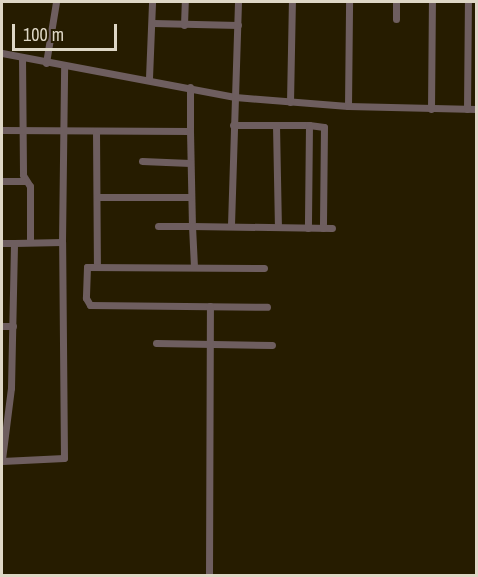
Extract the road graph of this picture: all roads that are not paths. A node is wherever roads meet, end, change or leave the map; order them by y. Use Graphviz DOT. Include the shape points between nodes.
graph roads {
  1 [pos="56,2"];
  2 [pos="152,2"];
  3 [pos="185,2"];
  4 [pos="238,2"];
  5 [pos="292,2"];
  6 [pos="349,2"];
  7 [pos="396,2"];
  8 [pos="432,2"];
  9 [pos="468,2"];
  10 [pos="396,20"];
  11 [pos="153,23"];
  12 [pos="184,24"];
  13 [pos="238,25"];
  14 [pos="2,53"];
  15 [pos="22,57"];
  16 [pos="46,63"];
  17 [pos="64,66"];
  18 [pos="149,78"];
  19 [pos="190,87"];
  20 [pos="235,97"];
  21 [pos="290,102"];
  22 [pos="348,106"];
  23 [pos="431,109"];
  24 [pos="467,109"];
  25 [pos="477,109"];
  26 [pos="233,125"];
  27 [pos="276,125"];
  28 [pos="309,125"];
  29 [pos="2,130"];
  30 [pos="62,130"];
  31 [pos="96,130"];
  32 [pos="21,131"];
  33 [pos="190,131"];
  34 [pos="142,161"];
  35 [pos="190,163"];
  36 [pos="2,181"];
  37 [pos="25,181"];
  38 [pos="97,197"];
  39 [pos="190,197"];
  40 [pos="231,225"];
  41 [pos="158,226"];
  42 [pos="192,226"];
  43 [pos="278,227"];
  44 [pos="308,228"];
  45 [pos="324,228"];
  46 [pos="332,228"];
  47 [pos="30,242"];
  48 [pos="62,242"];
  49 [pos="2,243"];
  50 [pos="14,243"];
  51 [pos="97,266"];
  52 [pos="194,267"];
  53 [pos="264,268"];
  54 [pos="210,306"];
  55 [pos="267,307"];
  56 [pos="2,326"];
  57 [pos="13,326"];
  58 [pos="156,343"];
  59 [pos="211,344"];
  60 [pos="272,345"];
  61 [pos="6,407"];
  62 [pos="2,460"];
  63 [pos="209,576"];
  1 -- 16 [label="street"];
  2 -- 11 [label="street"];
  3 -- 12 [label="street"];
  4 -- 13 [label="street"];
  5 -- 21 [label="street"];
  6 -- 22 [label="street"];
  7 -- 10 [label="street"];
  8 -- 23 [label="street"];
  9 -- 24 [label="street"];
  11 -- 12 [label="street"];
  11 -- 18 [label="street"];
  12 -- 13 [label="street"];
  13 -- 20 [label="street"];
  14 -- 15 [label="street"];
  15 -- 16 [label="street"];
  15 -- 32 [label="street"];
  16 -- 17 [label="street"];
  17 -- 18 [label="street"];
  17 -- 30 [label="street"];
  18 -- 19 [label="street"];
  19 -- 20 [label="street"];
  19 -- 33 [label="street"];
  20 -- 21 [label="street"];
  20 -- 26 [label="street"];
  21 -- 22 [label="street"];
  22 -- 23 [label="street"];
  23 -- 24 [label="street"];
  24 -- 25 [label="street"];
  26 -- 27 [label="street"];
  26 -- 40 [label="street"];
  27 -- 28 [label="street"];
  27 -- 43 [label="street"];
  28 -- 44 [label="street"];
  28 -- 45 [label="street" via="324,128"];
  29 -- 32 [label="street"];
  30 -- 31 [label="street"];
  30 -- 32 [label="street"];
  30 -- 48 [label="street"];
  31 -- 33 [label="street"];
  31 -- 38 [label="street"];
  32 -- 37 [label="street"];
  33 -- 35 [label="street"];
  34 -- 35 [label="street"];
  35 -- 39 [label="street"];
  36 -- 37 [label="street"];
  37 -- 47 [label="street" via="30,184"];
  38 -- 39 [label="street"];
  38 -- 51 [label="street"];
  39 -- 42 [label="street"];
  40 -- 42 [label="street"];
  40 -- 43 [label="street"];
  41 -- 42 [label="street"];
  42 -- 52 [label="street"];
  43 -- 44 [label="street"];
  44 -- 45 [label="street"];
  45 -- 46 [label="street"];
  47 -- 48 [label="street"];
  47 -- 50 [label="street"];
  48 -- 62 [label="street" via="64,458"];
  49 -- 50 [label="street"];
  50 -- 57 [label="street"];
  51 -- 52 [label="street"];
  51 -- 54 [label="street" via="85,271 90,305"];
  52 -- 53 [label="street"];
  54 -- 55 [label="street"];
  54 -- 59 [label="street"];
  56 -- 57 [label="street"];
  57 -- 61 [label="street"];
  58 -- 59 [label="street"];
  59 -- 60 [label="street"];
  59 -- 63 [label="street"];
  61 -- 62 [label="street"];
}
